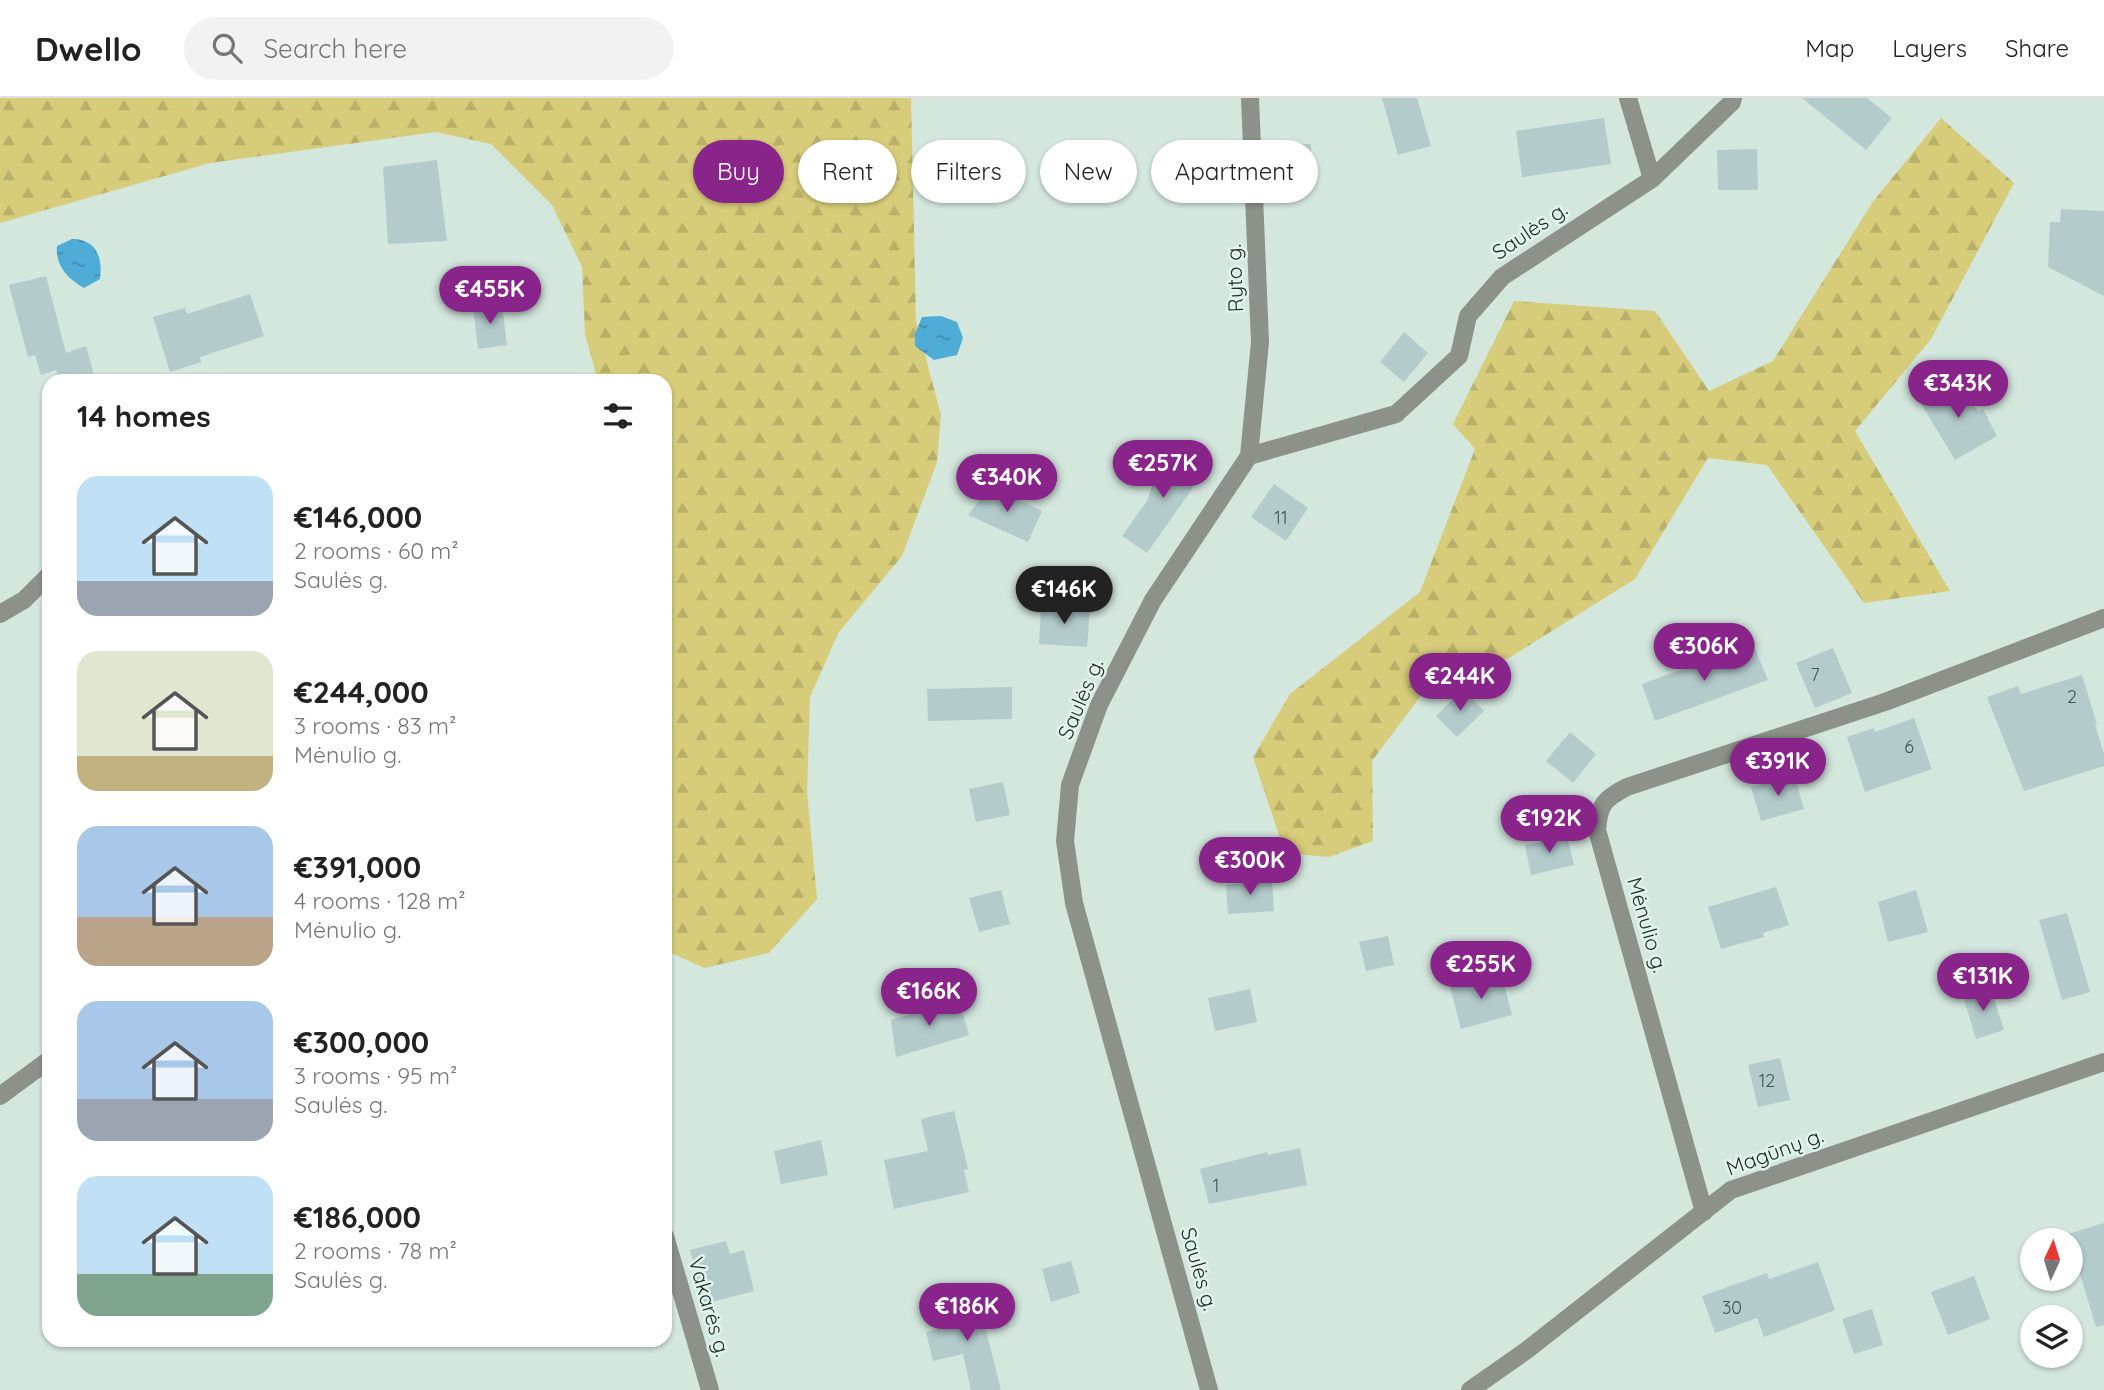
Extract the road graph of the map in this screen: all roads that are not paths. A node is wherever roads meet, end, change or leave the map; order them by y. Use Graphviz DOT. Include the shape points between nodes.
graph roads {
  1 [pos="1250,98"];
  2 [pos="1628,98"];
  3 [pos="1733,98"];
  4 [pos="1652,179"];
  5 [pos="1249,456"];
  6 [pos="42,582"];
  7 [pos="0,614"];
  8 [pos="2104,618"];
  9 [pos="2104,1062"];
  10 [pos="42,1065"];
  11 [pos="0,1096"];
  12 [pos="1704,1212"];
  13 [pos="672,1260"];
  14 [pos="710,1390"];
  15 [pos="1209,1390"];
  16 [pos="1470,1390"];
  1 -- 5 [label="street, Ryto g." via="1261,342"];
  2 -- 4 [label="street"];
  3 -- 4 [label="street, Saulės g."];
  4 -- 5 [label="street, Saulės g." via="1502,277 1468,316 1459,356 1396,414"];
  5 -- 15 [label="street, Saulės g." via="1153,600 1099,705 1070,785 1065,841 1074,904"];
  6 -- 7 [label="street"];
  8 -- 12 [label="street, Mėnulio g." via="1885,702 1607,797 1598,812 1597,830"];
  9 -- 12 [label="street, Magūnų g." via="1731,1190"];
  10 -- 11 [label="street"];
  12 -- 16 [label="street, Magūnų g."];
  13 -- 14 [label="street, Vakarės g."];
}
